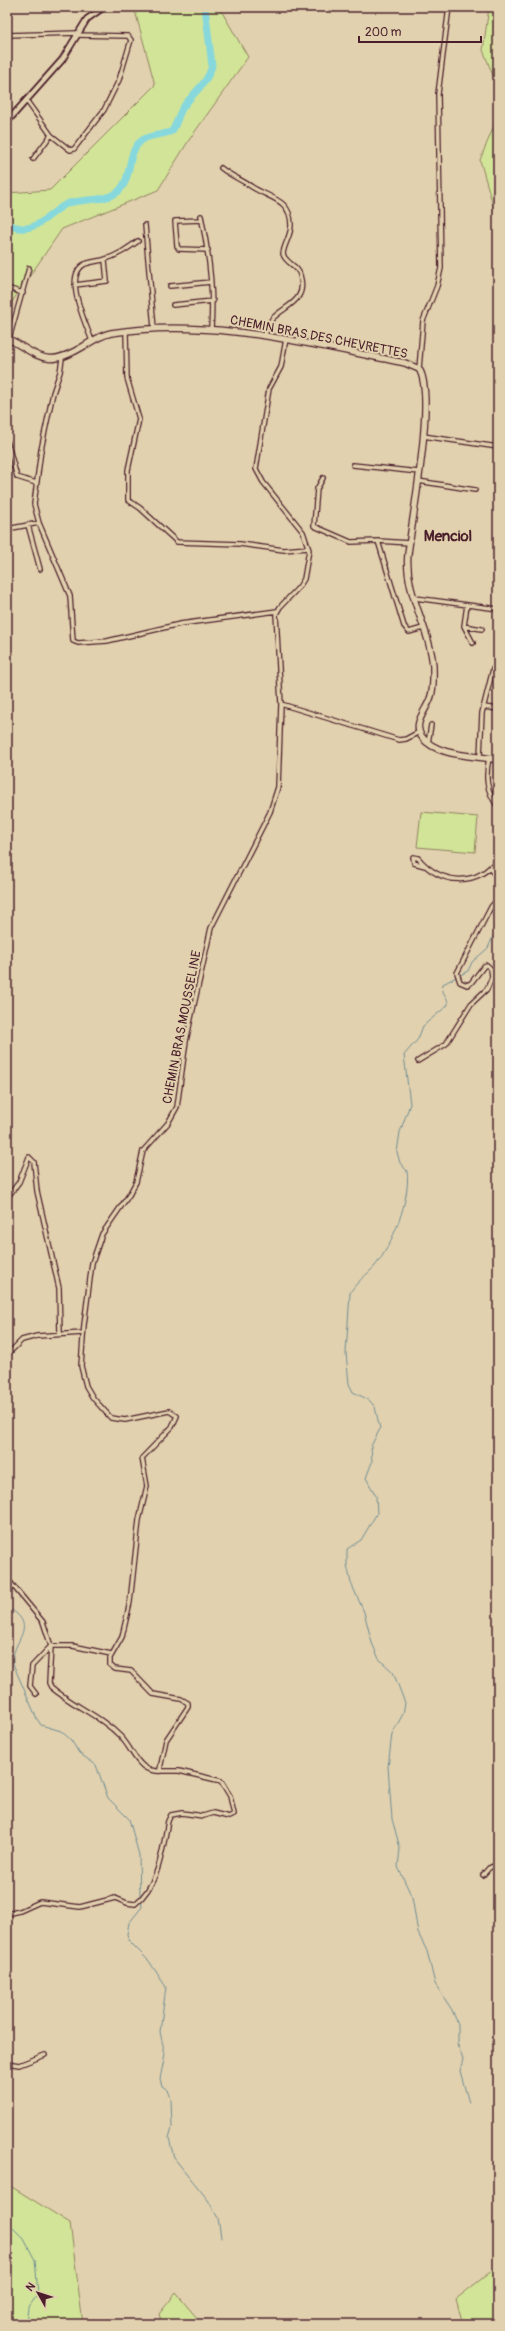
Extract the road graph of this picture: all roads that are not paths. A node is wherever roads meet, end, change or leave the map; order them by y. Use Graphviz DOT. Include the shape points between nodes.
graph roads {
  1 [pos="104,7"];
  2 [pos="449,7"];
  3 [pos="77,34"];
  4 [pos="7,35"];
  5 [pos="26,100"];
  6 [pos="7,122"];
  7 [pos="51,135"];
  8 [pos="33,159"];
  9 [pos="221,168"];
  10 [pos="146,225"];
  11 [pos="138,241"];
  12 [pos="208,250"];
  13 [pos="105,260"];
  14 [pos="29,268"];
  15 [pos="211,282"];
  16 [pos="75,285"];
  17 [pos="170,286"];
  18 [pos="7,288"];
  19 [pos="22,292"];
  20 [pos="213,301"];
  21 [pos="173,305"];
  22 [pos="154,328"];
  23 [pos="211,328"];
  24 [pos="126,332"];
  25 [pos="265,336"];
  26 [pos="8,339"];
  27 [pos="286,339"];
  28 [pos="92,341"];
  29 [pos="62,359"];
  30 [pos="419,369"];
  31 [pos="423,436"];
  32 [pos="7,441"];
  33 [pos="498,447"];
  34 [pos="353,465"];
  35 [pos="419,472"];
  36 [pos="323,478"];
  37 [pos="418,481"];
  38 [pos="36,483"];
  39 [pos="475,490"];
  40 [pos="39,523"];
  41 [pos="28,525"];
  42 [pos="7,529"];
  43 [pos="378,541"];
  44 [pos="410,543"];
  45 [pos="308,548"];
  46 [pos="40,569"];
  47 [pos="415,598"];
  48 [pos="467,605"];
  49 [pos="498,608"];
  50 [pos="277,611"];
  51 [pos="464,626"];
  52 [pos="423,628"];
  53 [pos="482,629"];
  54 [pos="473,643"];
  55 [pos="493,669"];
  56 [pos="281,704"];
  57 [pos="484,707"];
  58 [pos="498,709"];
  59 [pos="431,725"];
  60 [pos="419,732"];
  61 [pos="428,743"];
  62 [pos="480,756"];
  63 [pos="488,758"];
  64 [pos="498,760"];
  65 [pos="498,807"];
  66 [pos="498,858"];
  67 [pos="425,866"];
  68 [pos="490,869"];
  69 [pos="498,878"];
  70 [pos="498,899"];
  71 [pos="418,1061"];
  72 [pos="7,1198"];
  73 [pos="83,1333"];
  74 [pos="60,1334"];
  75 [pos="7,1355"];
  76 [pos="10,1582"];
  77 [pos="51,1646"];
  78 [pos="111,1654"];
  79 [pos="36,1694"];
  80 [pos="162,1771"];
  81 [pos="498,1864"];
  82 [pos="483,1875"];
  83 [pos="7,1914"];
  84 [pos="45,2055"];
  85 [pos="7,2063"];
  1 -- 3 [label="street" via="87,19"];
  2 -- 30 [label="street" via="438,94 441,268 437,286 423,321"];
  3 -- 4 [label="street"];
  3 -- 5 [label="street" via="62,60"];
  3 -- 7 [label="street" via="128,36 131,40 119,80 104,110 74,149 70,150"];
  5 -- 6 [label="street"];
  5 -- 7 [label="street"];
  7 -- 8 [label="street"];
  9 -- 25 [label="street" via="230,176 280,200 289,211 290,233 283,254 285,260 293,264 300,273 300,290 294,304 272,319"];
  10 -- 22 [label="street"];
  11 -- 13 [label="street"];
  12 -- 12 [label="street" via="179,248 175,221 202,218"];
  12 -- 15 [label="street"];
  13 -- 16 [label="street" via="83,266 76,276"];
  13 -- 16 [label="street" via="107,281"];
  14 -- 19 [label="street"];
  15 -- 17 [label="street"];
  15 -- 20 [label="street"];
  16 -- 28 [label="street"];
  18 -- 19 [label="street"];
  19 -- 26 [label="street"];
  20 -- 21 [label="street"];
  20 -- 23 [label="street"];
  22 -- 23 [label="main road, CHEMIN BRAS DES CHEVRETTES"];
  22 -- 24 [label="main road, CHEMIN BRAS DES CHEVRETTES"];
  23 -- 25 [label="main road, CHEMIN BRAS DES CHEVRETTES"];
  24 -- 28 [label="main road, CHEMIN BRAS DES CHEVRETTES" via="104,334"];
  24 -- 45 [label="street" via="127,378 139,420 128,470 128,500 177,542 240,544 284,550"];
  25 -- 27 [label="main road, CHEMIN BRAS DES CHEVRETTES"];
  26 -- 29 [label="main road" via="42,358"];
  27 -- 30 [label="main road, CHEMIN BRAS DES CHEVRETTES" via="405,363"];
  27 -- 45 [label="street" via="281,367 269,389 256,469 263,482 303,532"];
  28 -- 29 [label="main road, CHEMIN BRAS DES CHEVRETTES"];
  29 -- 38 [label="street"];
  30 -- 31 [label="main road, CHEMIN BRAS DES CHEVRETTES" via="422,375 424,403"];
  31 -- 33 [label="street"];
  31 -- 35 [label="main road, CHEMIN BRAS DES CHEVRETTES"];
  32 -- 38 [label="street" via="17,477"];
  34 -- 35 [label="street"];
  35 -- 37 [label="main road, CHEMIN BRAS DES CHEVRETTES"];
  36 -- 43 [label="street" via="317,489 314,526 351,542"];
  37 -- 39 [label="street"];
  37 -- 44 [label="main road, CHEMIN BRAS DES CHEVRETTES"];
  38 -- 40 [label="street" via="34,504"];
  40 -- 41 [label="street"];
  40 -- 50 [label="street" via="70,596 72,639 78,643 180,624"];
  41 -- 42 [label="street"];
  41 -- 46 [label="street"];
  43 -- 44 [label="street"];
  43 -- 52 [label="street" via="404,626 409,632"];
  44 -- 47 [label="main road, CHEMIN BRAS DES CHEVRETTES" via="408,569"];
  45 -- 50 [label="street" via="304,579"];
  47 -- 48 [label="street"];
  47 -- 52 [label="main road, CHEMIN BRAS DES CHEVRETTES"];
  48 -- 49 [label="street"];
  48 -- 51 [label="street"];
  50 -- 56 [label="street, CHEMIN BRAS MOUSSELINE"];
  51 -- 53 [label="street"];
  51 -- 54 [label="street"];
  52 -- 60 [label="main road, CHEMIN BRAS DES CHEVRETTES" via="433,666 433,690 419,721"];
  55 -- 57 [label="street"];
  56 -- 60 [label="street" via="399,740"];
  56 -- 73 [label="street, CHEMIN BRAS MOUSSELINE" via="280,775 274,800 211,928 186,1041 178,1108 143,1151 136,1182 102,1234 92,1263"];
  57 -- 58 [label="street"];
  57 -- 62 [label="street"];
  59 -- 61 [label="street"];
  60 -- 61 [label="main road"];
  61 -- 62 [label="main road" via="442,750"];
  62 -- 63 [label="main road"];
  63 -- 64 [label="main road"];
  63 -- 65 [label="street" via="486,785"];
  66 -- 68 [label="street"];
  67 -- 68 [label="street" via="445,877 459,880 471,878"];
  68 -- 69 [label="street"];
  70 -- 71 [label="street" via="457,973 460,982 467,985 487,965 491,969 492,977 489,986 471,1004 446,1044"];
  72 -- 74 [label="street" via="19,1182 29,1157 34,1162 37,1191 59,1288"];
  73 -- 74 [label="street"];
  73 -- 78 [label="street, CHEMIN BRAS MOUSSELINE" via="81,1366 86,1386 111,1418 125,1420 169,1411 177,1416 172,1427 144,1453 142,1458 147,1486 139,1520 130,1602 122,1637"];
  74 -- 75 [label="street" via="22,1340"];
  76 -- 77 [label="street" via="43,1622"];
  77 -- 78 [label="street" via="73,1646"];
  77 -- 79 [label="street" via="32,1666 30,1686"];
  77 -- 80 [label="street" via="51,1687 81,1710 107,1724 121,1737 143,1768 152,1772"];
  78 -- 80 [label="street" via="109,1663 113,1668 131,1671 153,1694 181,1699 188,1703 188,1707 166,1740 159,1765"];
  80 -- 83 [label="street" via="175,1770 221,1782 230,1796 234,1815 171,1815 160,1862 144,1895 136,1904 115,1898 80,1907 40,1902"];
  81 -- 82 [label="street" via="489,1868"];
  84 -- 85 [label="street" via="19,2065"];
}
